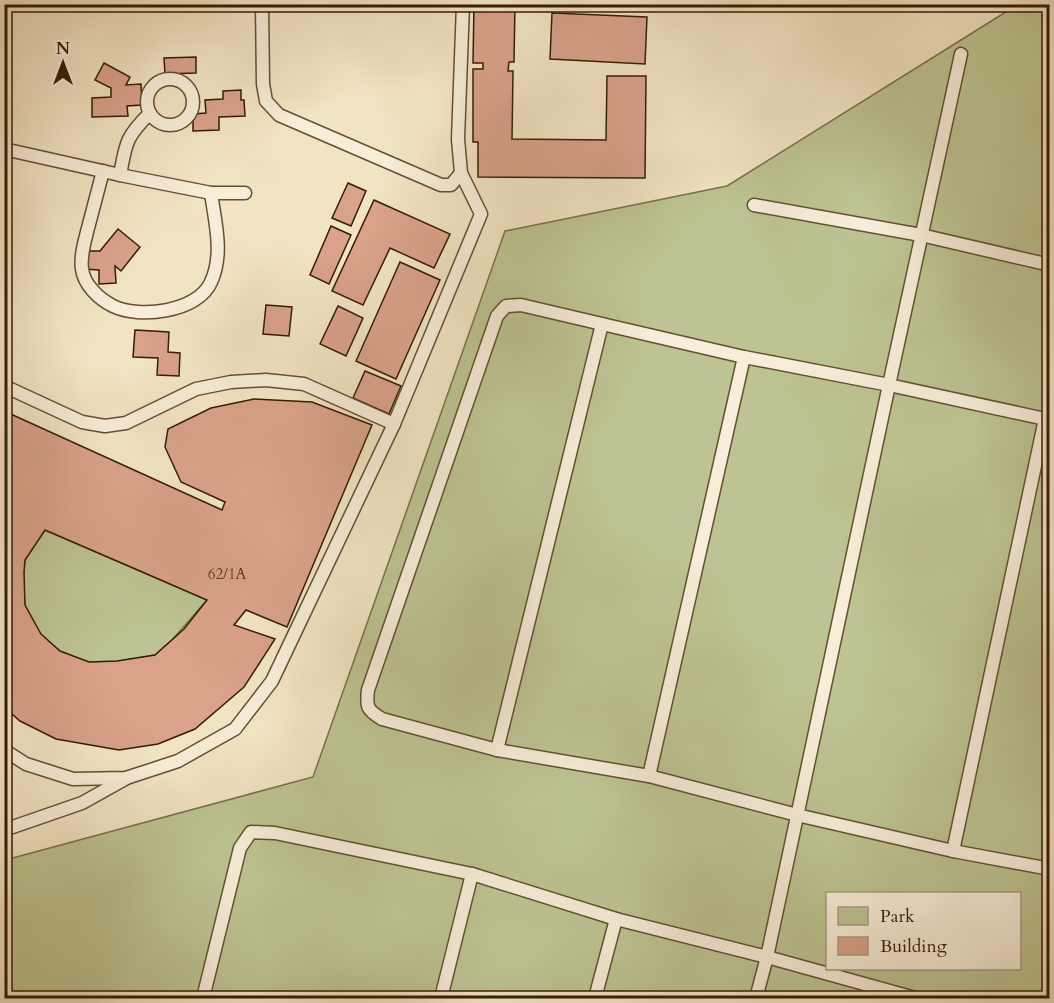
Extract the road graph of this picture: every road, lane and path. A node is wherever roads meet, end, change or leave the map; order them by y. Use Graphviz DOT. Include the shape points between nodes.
graph roads {
  1 [pos="262,4"];
  2 [pos="463,4"];
  3 [pos="961,54"];
  4 [pos="150,113"];
  5 [pos="4,149"];
  6 [pos="103,171"];
  7 [pos="460,173"];
  8 [pos="120,175"];
  9 [pos="211,193"];
  10 [pos="245,193"];
  11 [pos="754,205"];
  12 [pos="921,235"];
  13 [pos="1050,265"];
  14 [pos="602,324"];
  15 [pos="744,357"];
  16 [pos="889,385"];
  17 [pos="4,386"];
  18 [pos="1047,420"];
  19 [pos="394,424"];
  20 [pos="4,750"];
  21 [pos="497,750"];
  22 [pos="650,776"];
  23 [pos="126,778"];
  24 [pos="797,815"];
  25 [pos="4,830"];
  26 [pos="953,851"];
  27 [pos="1050,869"];
  28 [pos="472,874"];
  29 [pos="616,919"];
  30 [pos="767,957"];
  31 [pos="912,998"];
  32 [pos="203,999"];
  33 [pos="441,999"];
  34 [pos="594,999"];
  35 [pos="756,999"];
  1 -- 7 [label="lane" via="263,84 267,101 279,115 441,185 451,185"];
  2 -- 7 [label="lane"];
  3 -- 12 [label="lane"];
  4 -- 8 [label="lane" via="128,138"];
  5 -- 6 [label="lane"];
  6 -- 8 [label="lane"];
  6 -- 9 [label="lane" via="81,268 99,298 114,307 137,312 170,310 195,301 210,285 217,266 218,246"];
  7 -- 19 [label="lane" via="481,214"];
  8 -- 9 [label="lane"];
  9 -- 10 [label="lane"];
  11 -- 12 [label="lane"];
  12 -- 13 [label="lane"];
  12 -- 16 [label="lane"];
  14 -- 15 [label="lane"];
  14 -- 21 [label="lane"];
  14 -- 21 [label="lane" via="522,304 506,306 497,316 368,690 367,704 382,719"];
  15 -- 16 [label="lane"];
  15 -- 22 [label="lane"];
  16 -- 18 [label="lane"];
  16 -- 24 [label="lane"];
  17 -- 19 [label="lane" via="82,422 105,426 126,423 196,389 266,380 304,384"];
  18 -- 26 [label="lane"];
  19 -- 23 [label="lane" via="272,681 235,729 178,761"];
  20 -- 23 [label="lane" via="26,764 73,779"];
  21 -- 22 [label="lane"];
  22 -- 24 [label="lane"];
  23 -- 25 [label="lane" via="82,803"];
  24 -- 26 [label="lane"];
  24 -- 30 [label="lane"];
  26 -- 27 [label="lane"];
  28 -- 29 [label="lane"];
  28 -- 32 [label="lane" via="275,833 251,832 240,848"];
  28 -- 33 [label="lane"];
  29 -- 30 [label="lane"];
  29 -- 34 [label="lane"];
  30 -- 31 [label="lane"];
  30 -- 35 [label="lane"];
}
